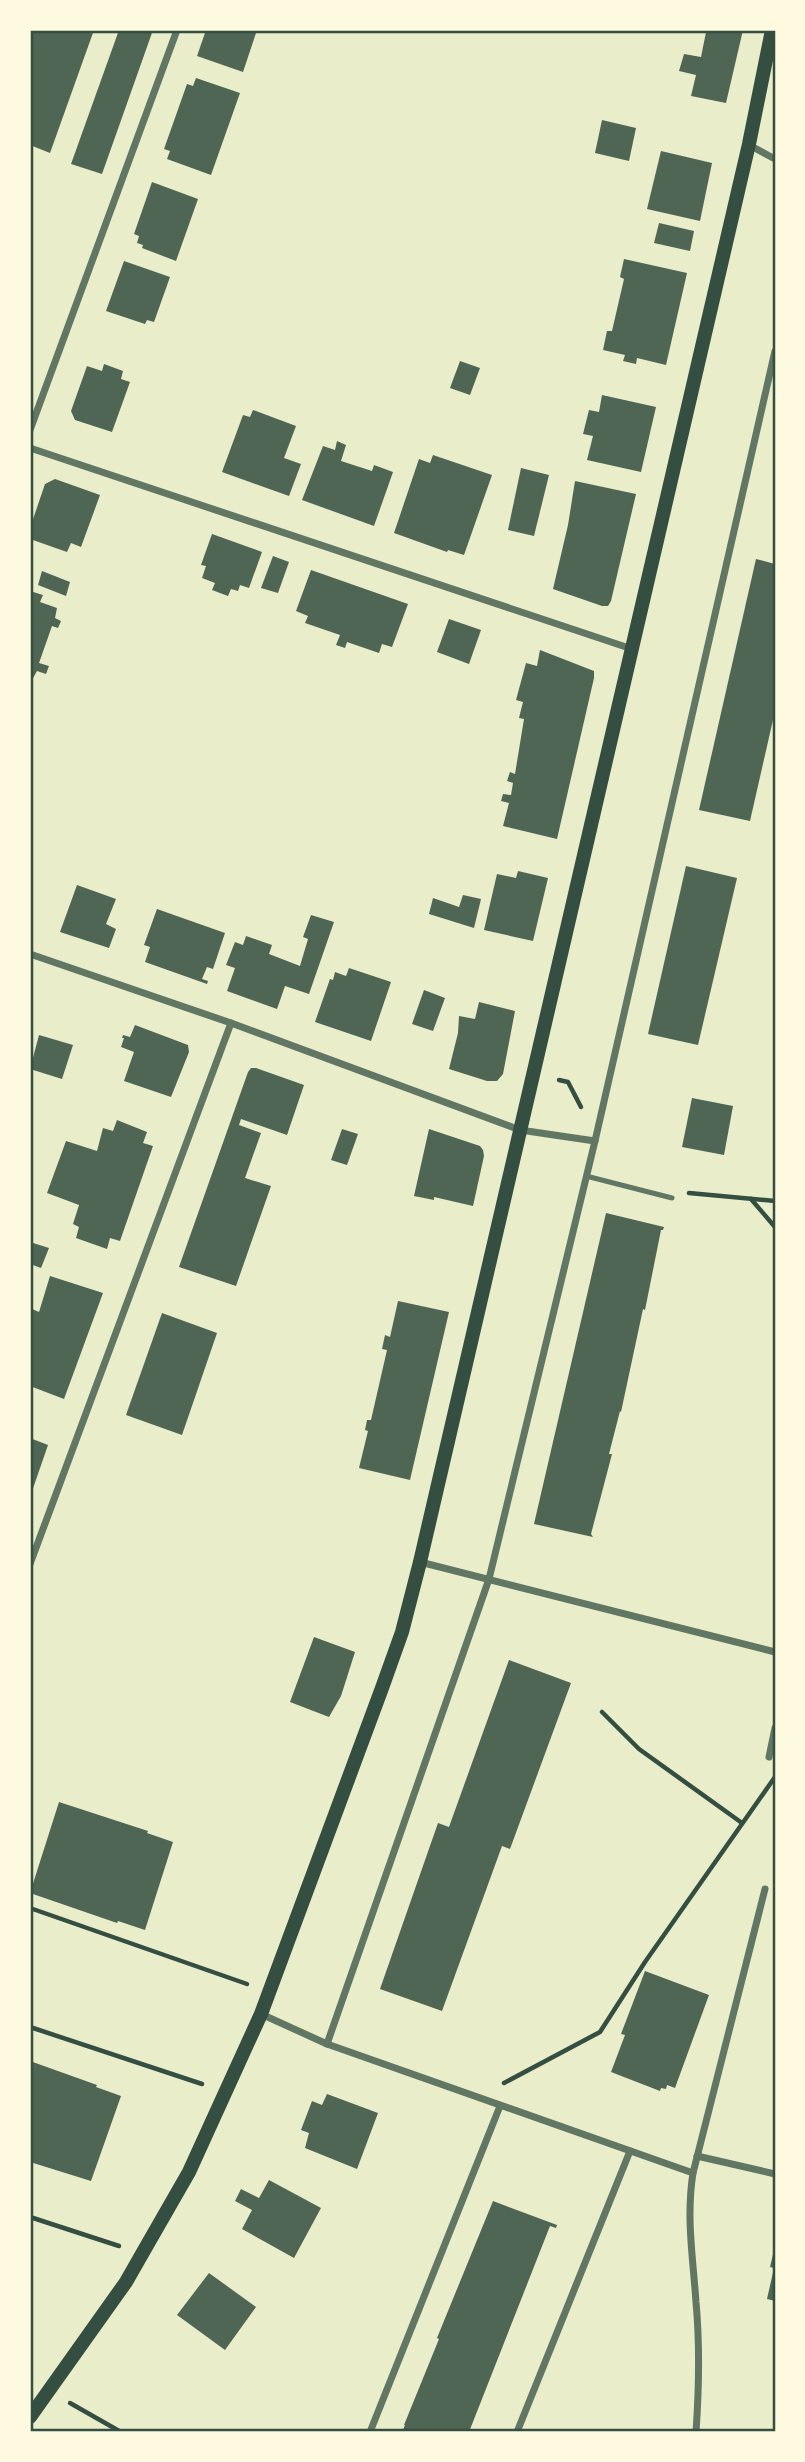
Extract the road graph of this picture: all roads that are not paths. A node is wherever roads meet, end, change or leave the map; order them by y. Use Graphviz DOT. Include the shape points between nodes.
graph roads {
  1 [pos="177,30"];
  2 [pos="772,30"];
  3 [pos="749,144"];
  4 [pos="775,159"];
  5 [pos="775,351"];
  6 [pos="30,430"];
  7 [pos="30,448"];
  8 [pos="632,649"];
  9 [pos="30,954"];
  10 [pos="231,1023"];
  11 [pos="520,1130"];
  12 [pos="595,1141"];
  13 [pos="586,1176"];
  14 [pos="672,1198"];
  15 [pos="30,1532"];
  16 [pos="39,1536"];
  17 [pos="420,1562"];
  18 [pos="30,1564"];
  19 [pos="489,1579"];
  20 [pos="775,1652"];
  21 [pos="775,1728"];
  22 [pos="769,1757"];
  23 [pos="765,1889"];
  24 [pos="261,2014"];
  25 [pos="327,2044"];
  26 [pos="500,2106"];
  27 [pos="630,2151"];
  28 [pos="697,2157"];
  29 [pos="693,2173"];
  30 [pos="775,2174"];
  31 [pos="30,2417"];
  32 [pos="370,2432"];
  33 [pos="517,2432"];
  34 [pos="696,2432"];
  1 -- 6 [label="street"];
  2 -- 3 [label="main road"];
  3 -- 4 [label="street"];
  3 -- 8 [label="main road"];
  5 -- 12 [label="street"];
  7 -- 8 [label="street"];
  8 -- 11 [label="main road"];
  9 -- 10 [label="street"];
  10 -- 11 [label="street"];
  10 -- 16 [label="street"];
  11 -- 12 [label="street"];
  11 -- 17 [label="main road"];
  12 -- 13 [label="street"];
  13 -- 14 [label="lane"];
  13 -- 19 [label="street"];
  15 -- 16 [label="street"];
  16 -- 18 [label="street"];
  17 -- 19 [label="street"];
  17 -- 24 [label="main road" via="402,1632"];
  19 -- 20 [label="street"];
  19 -- 25 [label="street"];
  21 -- 22 [label="street"];
  23 -- 28 [label="street"];
  24 -- 25 [label="street"];
  24 -- 31 [label="main road" via="189,2172 126,2282"];
  25 -- 26 [label="street"];
  26 -- 27 [label="street"];
  26 -- 32 [label="street"];
  27 -- 29 [label="street"];
  27 -- 33 [label="street"];
  28 -- 29 [label="street"];
  28 -- 30 [label="street"];
  29 -- 34 [label="street" via="688,2235 700,2382"];
}
